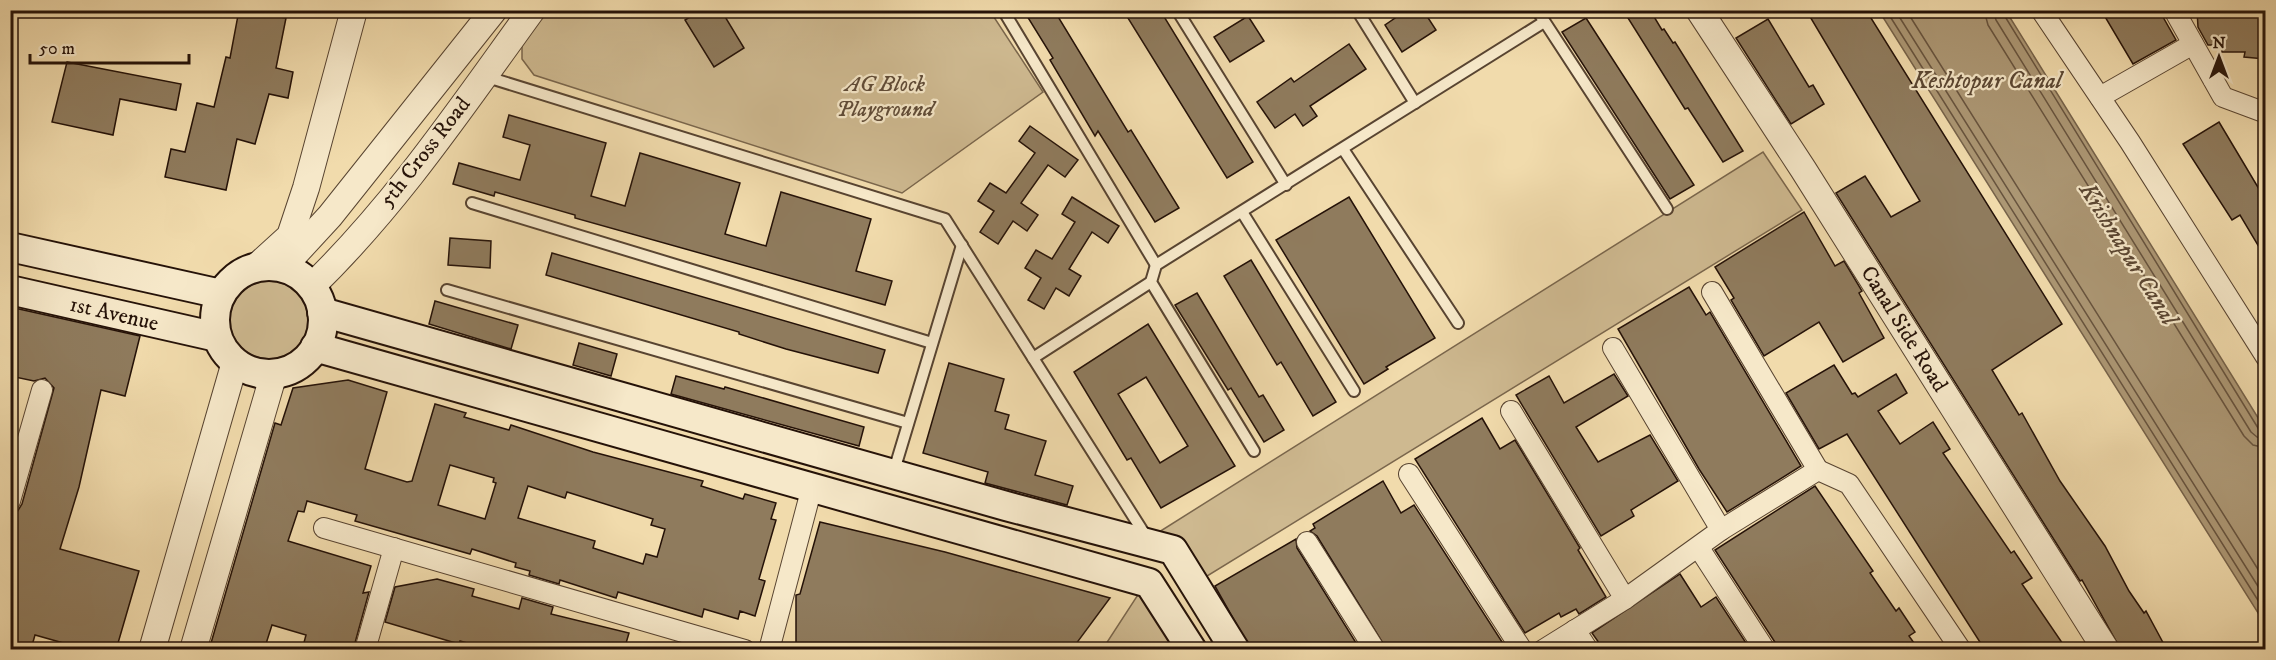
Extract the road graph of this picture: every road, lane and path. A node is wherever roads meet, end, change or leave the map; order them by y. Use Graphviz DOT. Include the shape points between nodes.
graph roads {
  1 [pos="354,10"];
  2 [pos="494,10"];
  3 [pos="532,10"];
  4 [pos="1002,10"];
  5 [pos="1177,10"];
  6 [pos="1357,10"];
  7 [pos="1537,10"];
  8 [pos="1699,10"];
  9 [pos="2041,10"];
  10 [pos="2174,10"];
  11 [pos="1544,22"];
  12 [pos="2193,44"];
  13 [pos="484,76"];
  14 [pos="2100,97"];
  15 [pos="1415,103"];
  16 [pos="2265,112"];
  17 [pos="1343,149"];
  18 [pos="1286,185"];
  19 [pos="472,203"];
  20 [pos="1668,209"];
  21 [pos="1242,212"];
  22 [pos="962,245"];
  23 [pos="10,247"];
  24 [pos="1156,265"];
  25 [pos="269,267"];
  26 [pos="1151,282"];
  27 [pos="10,290"];
  28 [pos="447,290"];
  29 [pos="1712,291"];
  30 [pos="221,294"];
  31 [pos="317,299"];
  32 [pos="1458,323"];
  33 [pos="218,337"];
  34 [pos="932,343"];
  35 [pos="315,347"];
  36 [pos="1613,348"];
  37 [pos="2265,357"];
  38 [pos="1033,358"];
  39 [pos="235,362"];
  40 [pos="273,373"];
  41 [pos="42,390"];
  42 [pos="1354,391"];
  43 [pos="1511,411"];
  44 [pos="908,423"];
  45 [pos="1254,451"];
  46 [pos="15,467"];
  47 [pos="1818,470"];
  48 [pos="892,474"];
  49 [pos="1409,474"];
  50 [pos="812,487"];
  51 [pos="10,501"];
  52 [pos="1006,506"];
  53 [pos="324,528"];
  54 [pos="1720,530"];
  55 [pos="996,539"];
  56 [pos="1306,542"];
  57 [pos="1152,546"];
  58 [pos="394,548"];
  59 [pos="1699,548"];
  60 [pos="1625,599"];
  61 [pos="1575,630"];
  62 [pos="709,645"];
  63 [pos="152,650"];
  64 [pos="193,650"];
  65 [pos="365,650"];
  66 [pos="745,650"];
  67 [pos="769,650"];
  68 [pos="1192,650"];
  69 [pos="1235,650"];
  70 [pos="1375,650"];
  71 [pos="1522,650"];
  72 [pos="1543,650"];
  73 [pos="1588,650"];
  74 [pos="1765,650"];
  75 [pos="1960,650"];
  76 [pos="2106,650"];
  1 -- 25 [label="street" via="306,188 290,236"];
  2 -- 25 [label="street, 5th Cross Road" via="330,216"];
  3 -- 13 [label="street, 5th Cross Road"];
  4 -- 24 [label="lane"];
  5 -- 18 [label="lane"];
  6 -- 15 [label="lane"];
  7 -- 11 [label="lane"];
  8 -- 76 [label="street, Canal Side Road"];
  9 -- 14 [label="street"];
  10 -- 12 [label="street"];
  11 -- 15 [label="lane"];
  11 -- 20 [label="lane"];
  12 -- 14 [label="street"];
  12 -- 16 [label="street" via="2223,97"];
  13 -- 22 [label="lane" via="945,219"];
  13 -- 31 [label="street, 5th Cross Road" via="422,160 334,265"];
  14 -- 37 [label="street"];
  15 -- 17 [label="lane"];
  17 -- 18 [label="lane"];
  17 -- 32 [label="lane"];
  18 -- 21 [label="lane"];
  19 -- 34 [label="lane"];
  21 -- 24 [label="lane"];
  21 -- 42 [label="lane"];
  22 -- 34 [label="lane"];
  22 -- 38 [label="lane"];
  23 -- 30 [label="main road"];
  24 -- 26 [label="lane"];
  25 -- 30 [label="main road" via="241,273"];
  25 -- 31 [label="main road" via="293,272"];
  26 -- 38 [label="lane"];
  26 -- 45 [label="lane"];
  27 -- 33 [label="main road, 1st Avenue"];
  28 -- 44 [label="lane"];
  29 -- 47 [label="street"];
  30 -- 33 [label="main road" via="215,320"];
  31 -- 35 [label="main road" via="320,337"];
  31 -- 48 [label="main road"];
  33 -- 39 [label="main road"];
  34 -- 44 [label="lane"];
  35 -- 40 [label="main road" via="297,366"];
  35 -- 50 [label="main road"];
  36 -- 54 [label="street"];
  38 -- 57 [label="lane"];
  39 -- 40 [label="main road"];
  39 -- 63 [label="street"];
  40 -- 64 [label="street"];
  41 -- 46 [label="street"];
  43 -- 60 [label="street"];
  44 -- 48 [label="lane"];
  46 -- 51 [label="street"];
  47 -- 54 [label="street"];
  47 -- 75 [label="street" via="1849,484"];
  48 -- 52 [label="main road"];
  49 -- 71 [label="street"];
  50 -- 55 [label="main road"];
  50 -- 67 [label="street"];
  52 -- 55 [label="main road"];
  52 -- 57 [label="main road"];
  53 -- 58 [label="street"];
  54 -- 59 [label="street"];
  55 -- 68 [label="main road" via="1149,583"];
  56 -- 70 [label="street"];
  57 -- 69 [label="main road" via="1173,550"];
  58 -- 62 [label="street"];
  58 -- 65 [label="street"];
  59 -- 60 [label="street"];
  59 -- 74 [label="street"];
  60 -- 61 [label="street"];
  61 -- 72 [label="street"];
  61 -- 73 [label="street"];
  62 -- 66 [label="street"];
}
